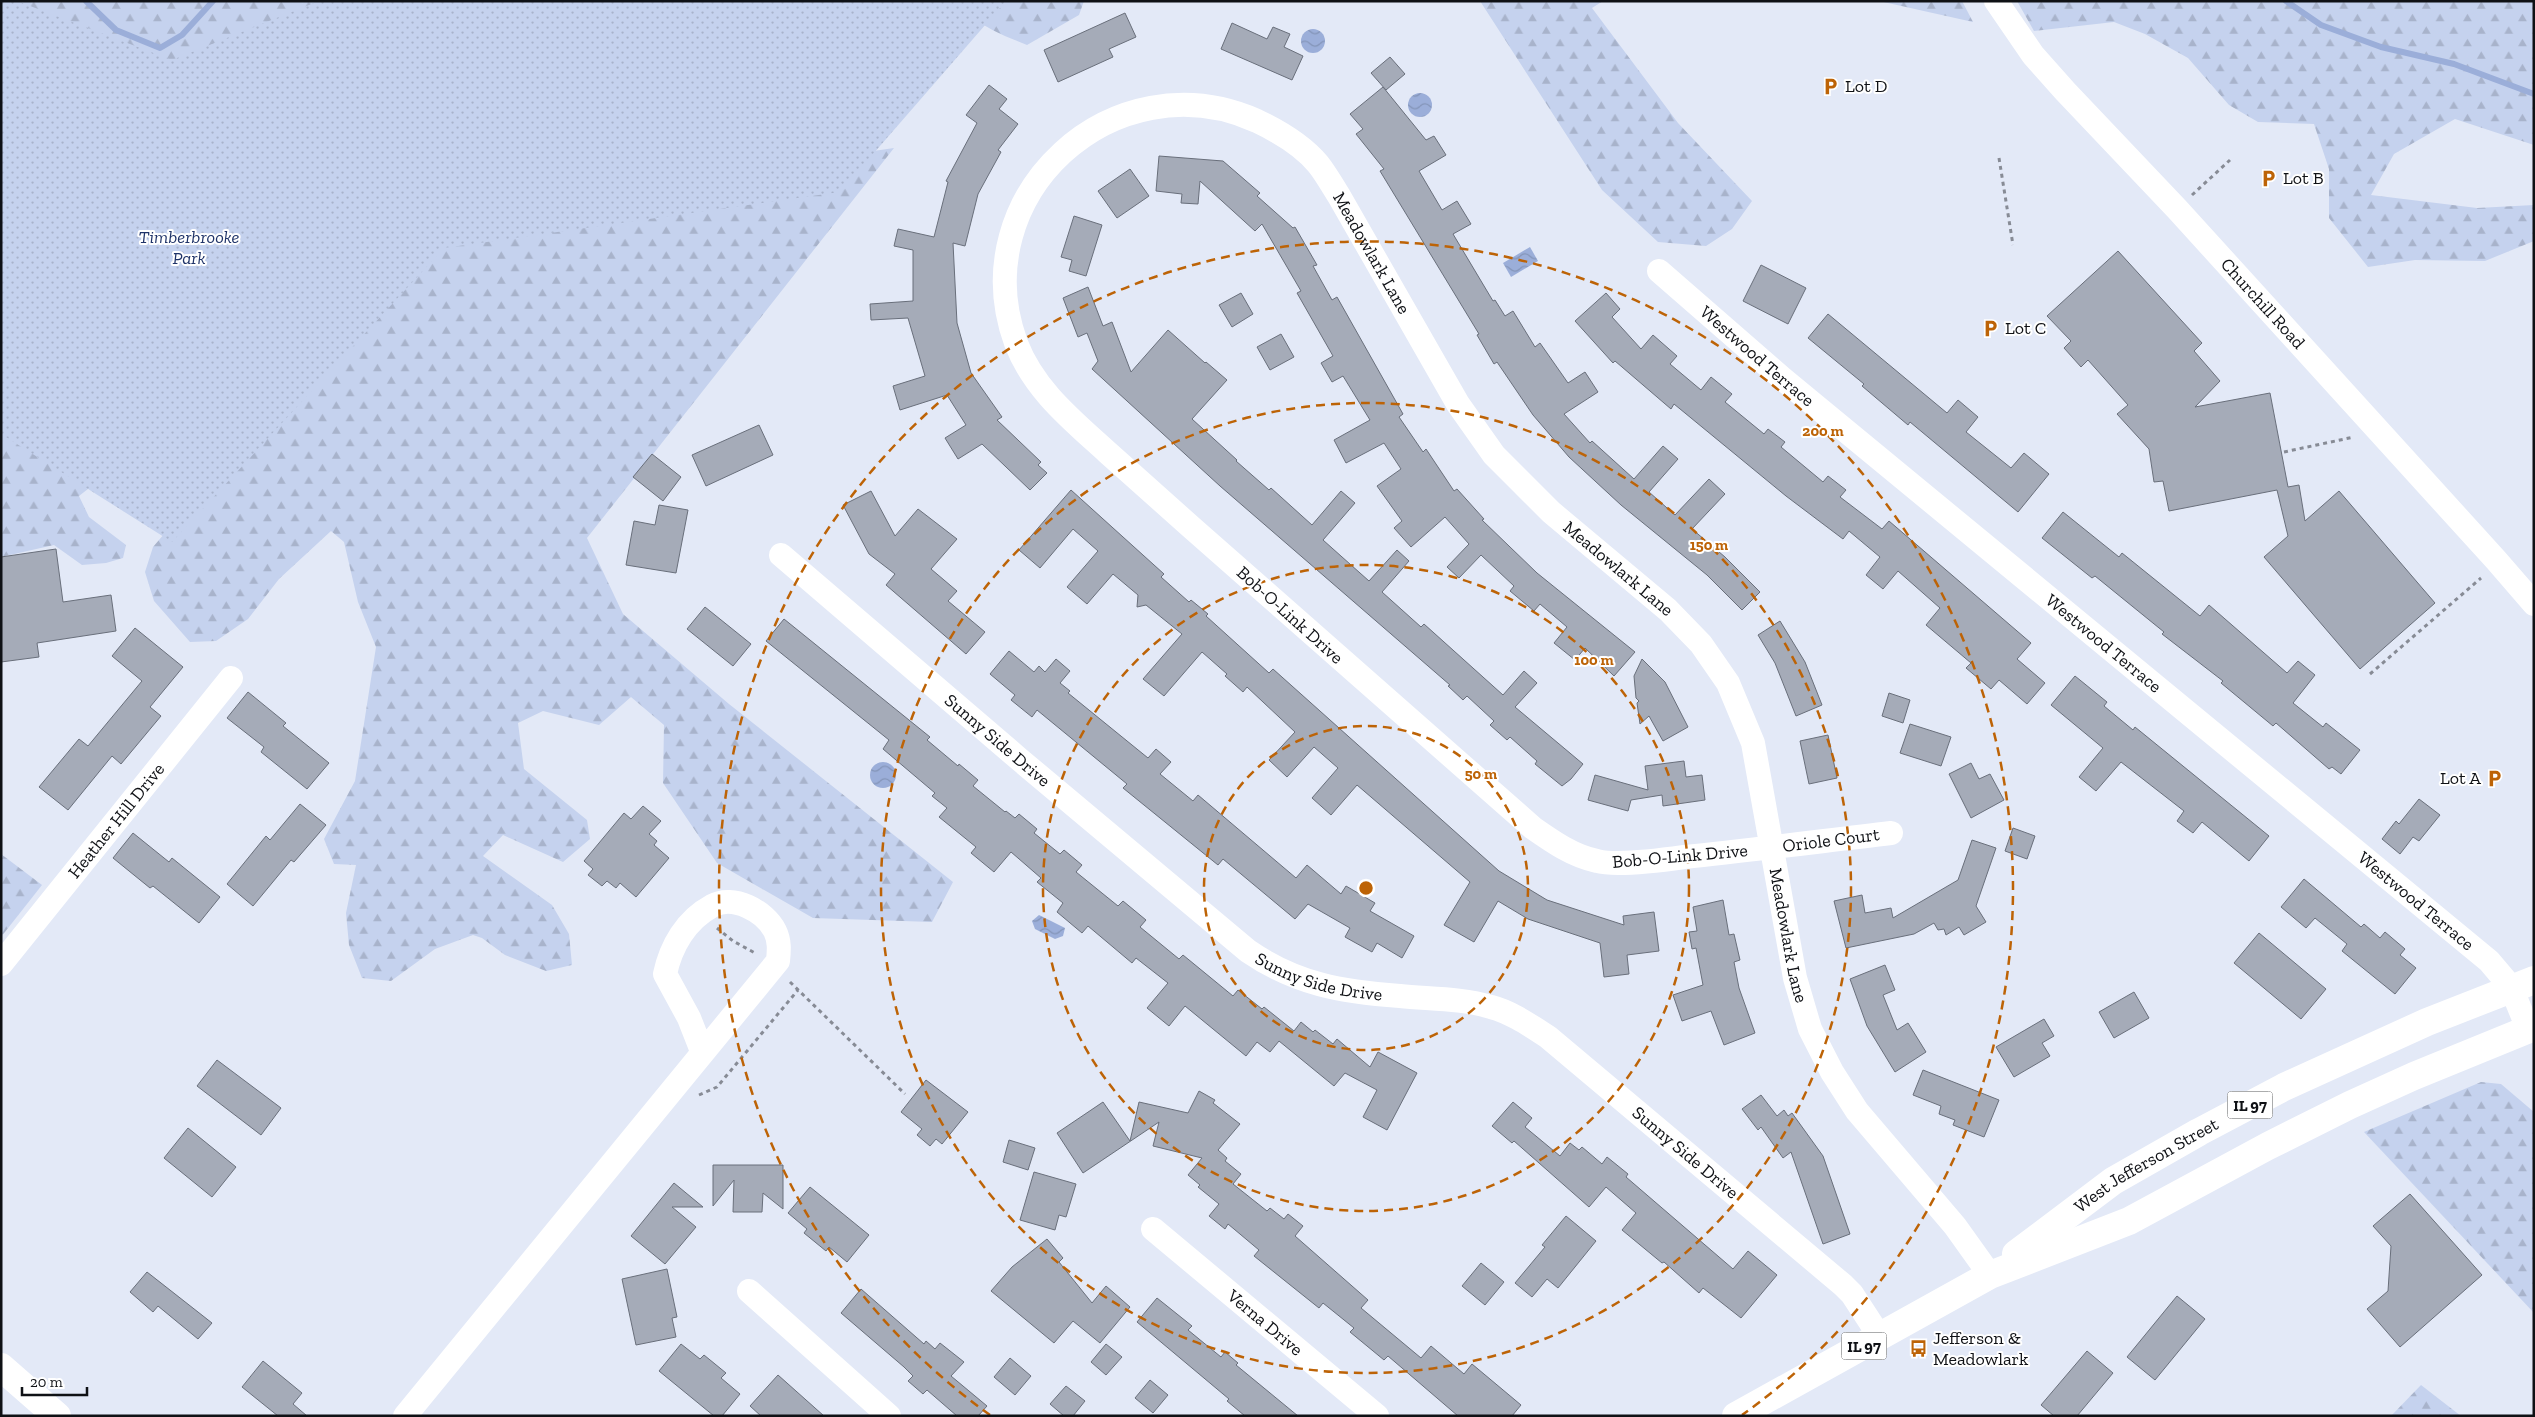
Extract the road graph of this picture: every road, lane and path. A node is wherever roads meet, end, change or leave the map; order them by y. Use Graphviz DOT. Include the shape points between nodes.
graph roads {
  1 [pos="1996,1"];
  2 [pos="2000,158"];
  3 [pos="2230,160"];
  4 [pos="1046,171"];
  5 [pos="2188,199"];
  6 [pos="2013,245"];
  7 [pos="1659,271"];
  8 [pos="2355,437"];
  9 [pos="2284,452"];
  10 [pos="781,555"];
  11 [pos="2484,576"];
  12 [pos="2534,604"];
  13 [pos="2370,674"];
  14 [pos="231,678"];
  15 [pos="1891,833"];
  16 [pos="1771,848"];
  17 [pos="715,926"];
  18 [pos="762,957"];
  19 [pos="1,964"];
  20 [pos="787,980"];
  21 [pos="2522,984"];
  22 [pos="2531,1028"];
  23 [pos="702,1052"];
  24 [pos="905,1094"];
  25 [pos="1153,1229"];
  26 [pos="1990,1275"];
  27 [pos="749,1292"];
  28 [pos="1880,1337"];
  29 [pos="1,1367"];
  30 [pos="57,1416"];
  31 [pos="405,1416"];
  32 [pos="889,1416"];
  33 [pos="1377,1416"];
  34 [pos="1736,1416"];
  1 -- 12 [label="street, Churchill Road" via="2033,55 2065,92 2177,209"];
  2 -- 6 [label="path"];
  3 -- 5 [label="path"];
  4 -- 16 [label="street, Bob-O-Link Drive" via="1026,199 1012,238 1005,266 1008,316 1025,362 1047,396 1065,414 1526,822 1562,848 1598,862 1650,861"];
  4 -- 16 [label="street, Meadowlark Lane" via="1062,153 1098,126 1140,109 1176,105 1239,113 1276,130 1317,163 1458,404 1494,455 1551,512 1668,610 1701,644 1728,683 1753,743"];
  7 -- 21 [label="street, Westwood Terrace" via="1783,379 2483,956"];
  8 -- 9 [label="path"];
  10 -- 28 [label="street, Sunny Side Drive" via="1248,951 1288,975 1321,986 1492,1007 1529,1024 1555,1042 1843,1285"];
  11 -- 13 [label="path"];
  14 -- 19 [label="street, Heather Hill Drive"];
  15 -- 16 [label="street, Oriole Court"];
  16 -- 26 [label="street, Meadowlark Lane" via="1795,978 1810,1030 1857,1111 1955,1226"];
  17 -- 18 [label="path" via="733,941"];
  20 -- 24 [label="path"];
  21 -- 22 [label="street, Westwood Terrace"];
  21 -- 26 [label="main road, West Jefferson Street / IL 97" via="2427,1022 2284,1087 2199,1132 2112,1181"];
  22 -- 26 [label="main road, West Jefferson Street / IL 97" via="2350,1105 2129,1221"];
  23 -- 23 [label="street" via="778,961 780,944 775,931 762,916 746,906 724,902 713,905 695,918 669,956 665,974 689,1018"];
  23 -- 31 [label="street"];
  25 -- 33 [label="street, Verna Drive"];
  26 -- 28 [label="main road, West Jefferson Street / IL 97"];
  27 -- 32 [label="street"];
  28 -- 34 [label="main road, West Jefferson Street / IL 97"];
  29 -- 30 [label="main road"];
}
